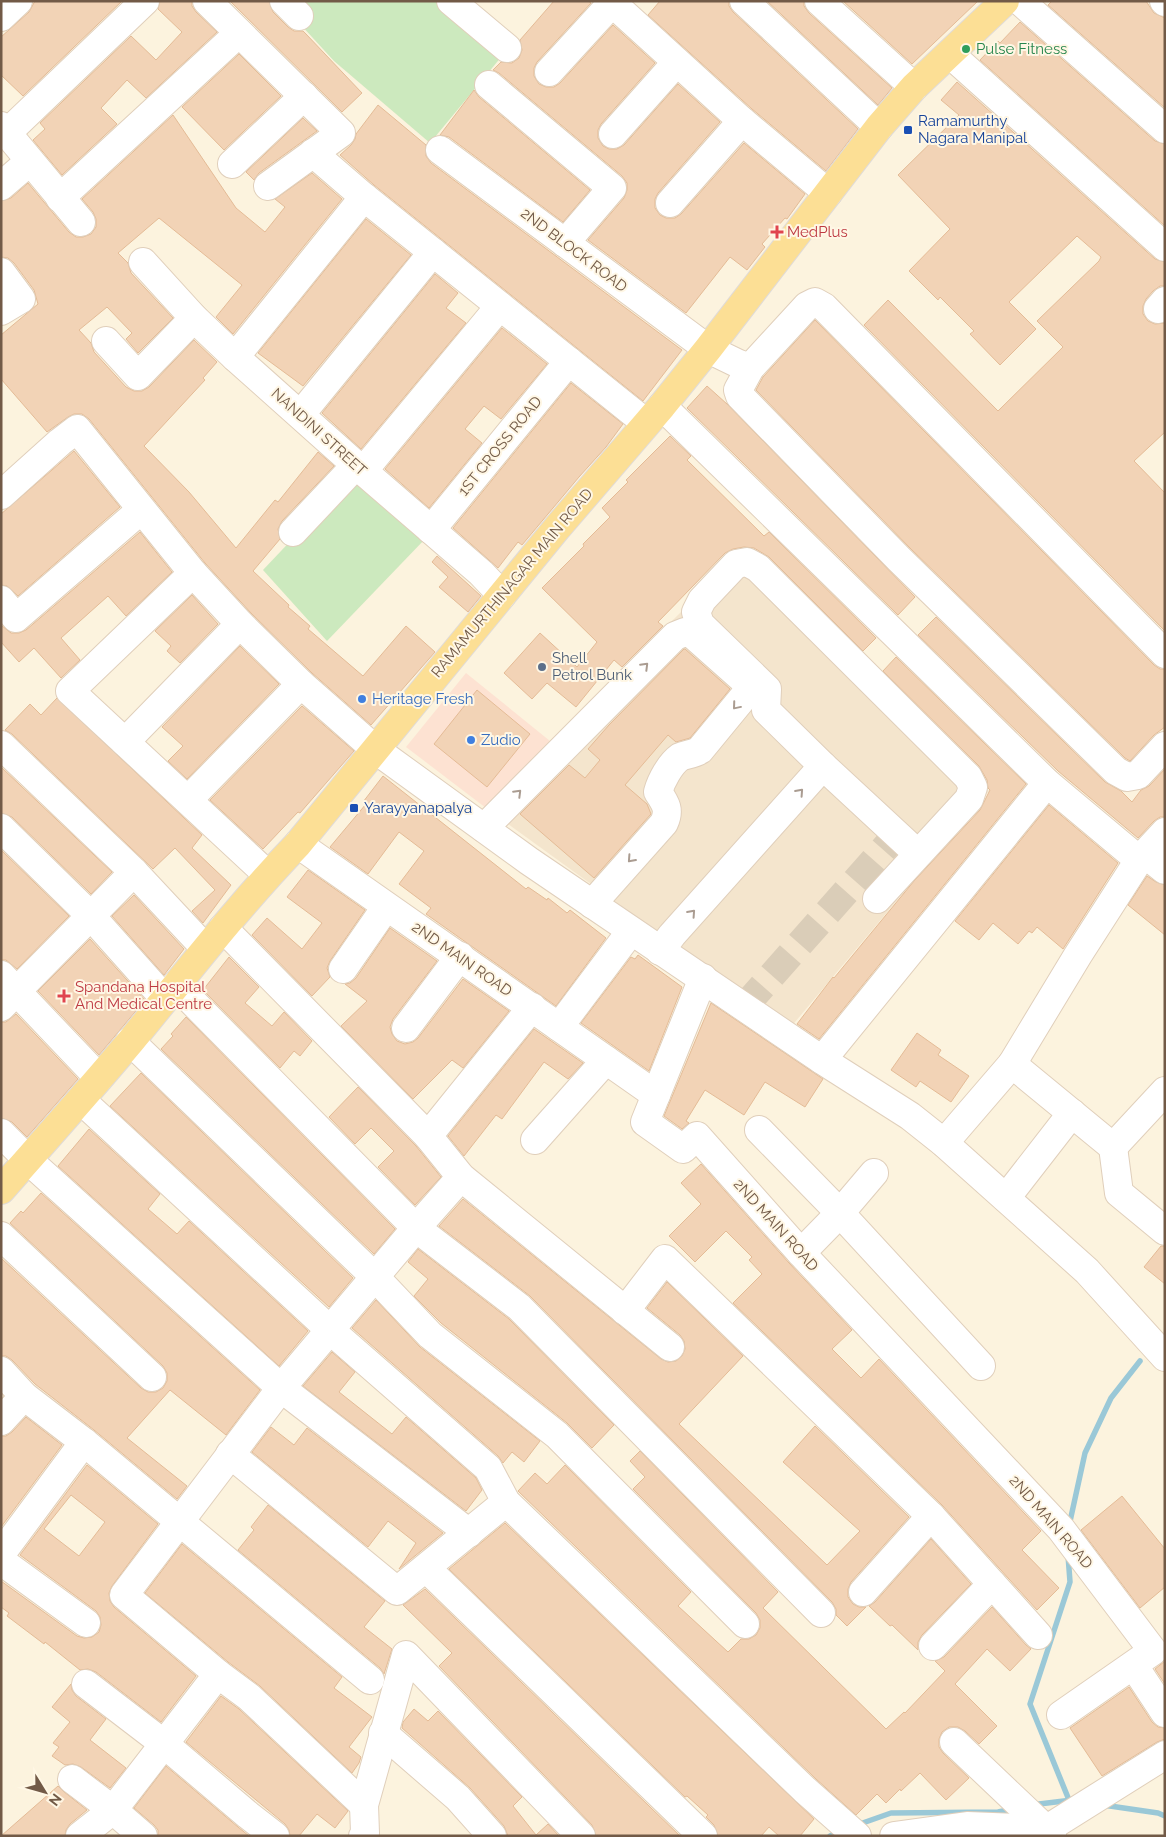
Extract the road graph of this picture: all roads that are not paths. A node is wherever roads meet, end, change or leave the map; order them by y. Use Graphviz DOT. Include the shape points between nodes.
graph roads {
  1 [pos="18,1"];
  2 [pos="145,1"];
  3 [pos="207,1"];
  4 [pos="451,1"];
  5 [pos="744,1"];
  6 [pos="819,1"];
  7 [pos="1005,1"];
  8 [pos="1020,1"];
  9 [pos="611,2"];
  10 [pos="1,17"];
  11 [pos="239,33"];
  12 [pos="507,48"];
  13 [pos="950,54"];
  14 [pos="676,62"];
  15 [pos="549,72"];
  16 [pos="489,85"];
  17 [pos="914,87"];
  18 [pos="304,96"];
  19 [pos="742,121"];
  20 [pos="880,127"];
  21 [pos="1165,129"];
  22 [pos="4,130"];
  23 [pos="613,134"];
  24 [pos="440,150"];
  25 [pos="313,154"];
  26 [pos="29,162"];
  27 [pos="232,164"];
  28 [pos="1,186"];
  29 [pos="268,186"];
  30 [pos="828,192"];
  31 [pos="364,197"];
  32 [pos="60,198"];
  33 [pos="670,203"];
  34 [pos="81,222"];
  35 [pos="565,243"];
  36 [pos="1165,247"];
  37 [pos="433,252"];
  38 [pos="143,262"];
  39 [pos="1,272"];
  40 [pos="500,306"];
  41 [pos="1,311"];
  42 [pos="194,318"];
  43 [pos="106,341"];
  44 [pos="708,349"];
  45 [pos="235,357"];
  46 [pos="569,361"];
  47 [pos="750,368"];
  48 [pos="300,414"];
  49 [pos="654,414"];
  50 [pos="359,468"];
  51 [pos="1,496"];
  52 [pos="141,510"];
  53 [pos="431,530"];
  54 [pos="292,532"];
  55 [pos="193,573"];
  56 [pos="502,595"];
  57 [pos="1,600"];
  58 [pos="240,624"];
  59 [pos="1165,654"];
  60 [pos="301,684"];
  61 [pos="125,742"];
  62 [pos="1,745"];
  63 [pos="1165,746"];
  64 [pos="376,750"];
  65 [pos="823,766"];
  66 [pos="1047,783"];
  67 [pos="188,800"];
  68 [pos="1,828"];
  69 [pos="484,828"];
  70 [pos="1165,832"];
  71 [pos="298,844"];
  72 [pos="918,854"];
  73 [pos="1149,861"];
  74 [pos="134,872"];
  75 [pos="268,875"];
  76 [pos="877,899"];
  77 [pos="592,904"];
  78 [pos="386,907"];
  79 [pos="91,916"];
  80 [pos="631,931"];
  81 [pos="214,938"];
  82 [pos="660,950"];
  83 [pos="460,956"];
  84 [pos="343,970"];
  85 [pos="703,978"];
  86 [pos="6,991"];
  87 [pos="170,992"];
  88 [pos="532,1007"];
  89 [pos="560,1026"];
  90 [pos="406,1028"];
  91 [pos="130,1042"];
  92 [pos="606,1060"];
  93 [pos="822,1060"];
  94 [pos="1012,1064"];
  95 [pos="99,1078"];
  96 [pos="1165,1091"];
  97 [pos="656,1095"];
  98 [pos="81,1100"];
  99 [pos="1072,1113"];
  100 [pos="759,1130"];
  101 [pos="1,1132"];
  102 [pos="428,1136"];
  103 [pos="535,1140"];
  104 [pos="944,1143"];
  105 [pos="1113,1147"];
  106 [pos="28,1160"];
  107 [pos="874,1173"];
  108 [pos="461,1177"];
  109 [pos="1,1190"];
  110 [pos="1006,1198"];
  111 [pos="840,1214"];
  112 [pos="416,1228"];
  113 [pos="1165,1231"];
  114 [pos="1,1236"];
  115 [pos="801,1253"];
  116 [pos="375,1277"];
  117 [pos="625,1311"];
  118 [pos="330,1330"];
  119 [pos="670,1348"];
  120 [pos="1163,1353"];
  121 [pos="981,1366"];
  122 [pos="1,1371"];
  123 [pos="152,1376"];
  124 [pos="282,1388"];
  125 [pos="24,1396"];
  126 [pos="1,1421"];
  127 [pos="84,1442"];
  128 [pos="230,1454"];
  129 [pos="506,1502"];
  130 [pos="931,1516"];
  131 [pos="179,1522"];
  132 [pos="468,1533"];
  133 [pos="1,1554"];
  134 [pos="1,1561"];
  135 [pos="426,1568"];
  136 [pos="992,1584"];
  137 [pos="863,1592"];
  138 [pos="821,1613"];
  139 [pos="86,1623"];
  140 [pos="745,1624"];
  141 [pos="1038,1635"];
  142 [pos="933,1646"];
  143 [pos="1134,1666"];
  144 [pos="218,1674"];
  145 [pos="370,1680"];
  146 [pos="86,1684"];
  147 [pos="1165,1713"];
  148 [pos="1061,1715"];
  149 [pos="383,1733"];
  150 [pos="954,1742"];
  151 [pos="164,1743"];
  152 [pos="1165,1755"];
  153 [pos="72,1779"];
  154 [pos="364,1805"];
  155 [pos="113,1810"];
  156 [pos="1056,1827"];
  157 [pos="851,1831"];
  158 [pos="365,1835"];
  159 [pos="80,1836"];
  160 [pos="143,1836"];
  161 [pos="275,1836"];
  162 [pos="492,1836"];
  163 [pos="581,1836"];
  164 [pos="703,1836"];
  165 [pos="894,1836"];
  1 -- 10 [label="street"];
  2 -- 22 [label="street"];
  3 -- 11 [label="street"];
  4 -- 12 [label="street"];
  5 -- 20 [label="street"];
  6 -- 17 [label="street"];
  7 -- 13 [label="main road, RAMAMURTHINAGAR MAIN ROAD"];
  8 -- 21 [label="street"];
  9 -- 14 [label="street"];
  9 -- 15 [label="street"];
  11 -- 18 [label="street"];
  11 -- 32 [label="street"];
  13 -- 17 [label="main road, RAMAMURTHINAGAR MAIN ROAD"];
  13 -- 36 [label="street"];
  14 -- 19 [label="street"];
  14 -- 23 [label="street"];
  16 -- 35 [label="street" via="612,188"];
  17 -- 20 [label="main road, RAMAMURTHINAGAR MAIN ROAD"];
  18 -- 25 [label="street" via="341,132"];
  18 -- 27 [label="street"];
  19 -- 30 [label="street"];
  19 -- 33 [label="street"];
  20 -- 30 [label="main road, RAMAMURTHINAGAR MAIN ROAD"];
  22 -- 26 [label="street"];
  24 -- 35 [label="street, 2ND BLOCK ROAD"];
  25 -- 29 [label="street"];
  25 -- 31 [label="street"];
  26 -- 28 [label="street"];
  26 -- 32 [label="street"];
  30 -- 44 [label="main road, RAMAMURTHINAGAR MAIN ROAD"];
  31 -- 37 [label="street"];
  31 -- 45 [label="street"];
  32 -- 34 [label="street"];
  35 -- 44 [label="street, 2ND BLOCK ROAD"];
  37 -- 40 [label="street"];
  37 -- 48 [label="street"];
  38 -- 42 [label="street, NANDINI STREET"];
  39 -- 41 [label="street" via="21,299"];
  40 -- 46 [label="street"];
  40 -- 50 [label="street"];
  42 -- 43 [label="street" via="138,376"];
  42 -- 45 [label="street, NANDINI STREET"];
  44 -- 47 [label="street, 2ND BLOCK ROAD"];
  44 -- 49 [label="main road, RAMAMURTHINAGAR MAIN ROAD"];
  45 -- 48 [label="street, NANDINI STREET"];
  46 -- 49 [label="street"];
  46 -- 53 [label="street, 1ST CROSS ROAD"];
  47 -- 59 [label="street" via="807,306 815,302 824,306"];
  47 -- 63 [label="street" via="738,390 740,396 899,559 1116,771 1127,777 1138,775"];
  48 -- 50 [label="street, NANDINI STREET"];
  49 -- 56 [label="main road, RAMAMURTHINAGAR MAIN ROAD"];
  49 -- 66 [label="street"];
  50 -- 53 [label="street, NANDINI STREET"];
  50 -- 54 [label="street"];
  51 -- 52 [label="street" via="77,429"];
  52 -- 55 [label="street"];
  52 -- 57 [label="street" via="16,618"];
  53 -- 56 [label="street, NANDINI STREET"];
  55 -- 58 [label="street"];
  55 -- 61 [label="street" via="70,691"];
  56 -- 64 [label="main road, RAMAMURTHINAGAR MAIN ROAD"];
  58 -- 60 [label="street"];
  58 -- 61 [label="street"];
  60 -- 64 [label="street"];
  60 -- 67 [label="street"];
  61 -- 67 [label="street"];
  62 -- 74 [label="street"];
  64 -- 69 [label="street"];
  64 -- 71 [label="main road, RAMAMURTHINAGAR MAIN ROAD"];
  65 -- 72 [label="street"];
  65 -- 72 [label="street" via="766,710 767,689 700,624 696,612 702,600 736,564 747,562 758,568 968,777 973,788 969,799"];
  82 -- 65 [label="street, one-way"];
  66 -- 73 [label="street"];
  66 -- 93 [label="street"];
  67 -- 75 [label="street"];
  68 -- 79 [label="street"];
  69 -- 77 [label="street"];
  69 -- 77 [label="street, one-way" via="675,636 690,632 744,680 746,694 700,750 678,758 658,792 668,814 664,823"];
  70 -- 73 [label="street"];
  71 -- 75 [label="main road, RAMAMURTHINAGAR MAIN ROAD"];
  71 -- 78 [label="street, 2ND MAIN ROAD"];
  72 -- 76 [label="street"];
  73 -- 94 [label="street" via="1078,955"];
  74 -- 79 [label="street"];
  74 -- 81 [label="street"];
  75 -- 81 [label="main road, RAMAMURTHINAGAR MAIN ROAD"];
  77 -- 80 [label="street"];
  78 -- 83 [label="street, 2ND MAIN ROAD"];
  78 -- 84 [label="street"];
  79 -- 86 [label="street"];
  79 -- 87 [label="street"];
  80 -- 82 [label="street"];
  80 -- 89 [label="street"];
  81 -- 87 [label="main road, RAMAMURTHINAGAR MAIN ROAD"];
  81 -- 102 [label="street"];
  82 -- 85 [label="street"];
  83 -- 88 [label="street, 2ND MAIN ROAD"];
  83 -- 90 [label="street"];
  85 -- 93 [label="street"];
  85 -- 97 [label="street"];
  86 -- 95 [label="street"];
  87 -- 91 [label="main road, RAMAMURTHINAGAR MAIN ROAD"];
  87 -- 112 [label="street"];
  88 -- 89 [label="street, 2ND MAIN ROAD"];
  88 -- 102 [label="street"];
  89 -- 92 [label="street, 2ND MAIN ROAD"];
  91 -- 95 [label="main road, RAMAMURTHINAGAR MAIN ROAD"];
  91 -- 116 [label="street"];
  92 -- 97 [label="street, 2ND MAIN ROAD"];
  92 -- 103 [label="street"];
  93 -- 104 [label="street" via="910,1116"];
  94 -- 99 [label="street"];
  94 -- 104 [label="street"];
  95 -- 98 [label="main road, RAMAMURTHINAGAR MAIN ROAD"];
  96 -- 105 [label="street"];
  97 -- 115 [label="street, 2ND MAIN ROAD" via="645,1122 683,1149 697,1136"];
  98 -- 106 [label="main road, RAMAMURTHINAGAR MAIN ROAD"];
  98 -- 118 [label="street"];
  99 -- 105 [label="street"];
  99 -- 110 [label="street"];
  100 -- 111 [label="street"];
  101 -- 106 [label="street"];
  102 -- 108 [label="street"];
  104 -- 110 [label="street"];
  105 -- 113 [label="street" via="1119,1193"];
  106 -- 109 [label="main road, RAMAMURTHINAGAR MAIN ROAD"];
  106 -- 124 [label="street"];
  107 -- 111 [label="street"];
  108 -- 112 [label="street"];
  108 -- 117 [label="street"];
  110 -- 120 [label="street" via="1088,1270"];
  111 -- 115 [label="street"];
  111 -- 121 [label="street"];
  112 -- 116 [label="street"];
  112 -- 138 [label="street" via="520,1307"];
  114 -- 123 [label="street"];
  115 -- 143 [label="street, 2ND MAIN ROAD" via="1067,1537 1153,1651"];
  116 -- 118 [label="street"];
  116 -- 140 [label="street" via="430,1335 557,1435"];
  117 -- 119 [label="street"];
  117 -- 130 [label="street" via="665,1259"];
  118 -- 124 [label="street"];
  118 -- 129 [label="street" via="488,1468"];
  122 -- 125 [label="street"];
  124 -- 128 [label="street"];
  124 -- 132 [label="street"];
  125 -- 126 [label="street"];
  125 -- 127 [label="street"];
  127 -- 131 [label="street"];
  127 -- 133 [label="street"];
  128 -- 131 [label="street"];
  128 -- 135 [label="street" via="397,1591"];
  129 -- 132 [label="street"];
  129 -- 157 [label="street"];
  130 -- 136 [label="street"];
  130 -- 137 [label="street"];
  131 -- 144 [label="street" via="124,1596"];
  131 -- 145 [label="street"];
  132 -- 135 [label="street"];
  134 -- 139 [label="street"];
  135 -- 164 [label="street"];
  136 -- 141 [label="street"];
  136 -- 142 [label="street"];
  143 -- 147 [label="street"];
  143 -- 148 [label="street"];
  144 -- 151 [label="street"];
  144 -- 154 [label="street" via="249,1697"];
  146 -- 151 [label="street"];
  149 -- 154 [label="street"];
  149 -- 162 [label="street" via="458,1798"];
  149 -- 163 [label="street" via="406,1655"];
  150 -- 156 [label="street"];
  151 -- 155 [label="street"];
  151 -- 161 [label="street"];
  152 -- 156 [label="street" via="1100,1794"];
  153 -- 155 [label="street"];
  154 -- 158 [label="street"];
  155 -- 159 [label="street"];
  155 -- 160 [label="street"];
  156 -- 165 [label="street" via="967,1826"];
}
